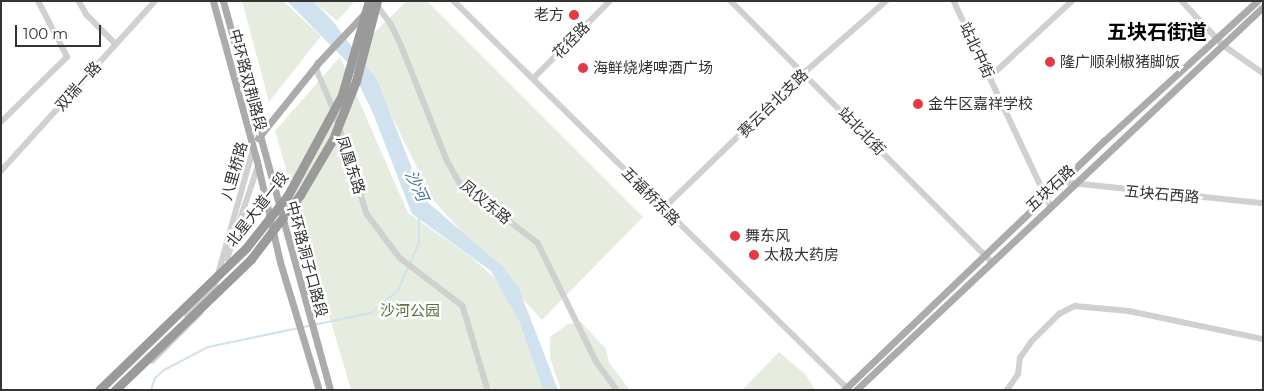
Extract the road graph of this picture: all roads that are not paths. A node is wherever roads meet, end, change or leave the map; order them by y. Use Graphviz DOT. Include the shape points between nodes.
graph roads {
  1 [pos="38,1"];
  2 [pos="79,1"];
  3 [pos="154,1"];
  4 [pos="213,1"];
  5 [pos="223,1"];
  6 [pos="454,1"];
  7 [pos="610,1"];
  8 [pos="731,1"];
  9 [pos="886,1"];
  10 [pos="954,1"];
  11 [pos="1182,1"];
  12 [pos="1257,1"];
  13 [pos="374,2"];
  14 [pos="1069,2"];
  15 [pos="1263,7"];
  16 [pos="1217,38"];
  17 [pos="116,44"];
  18 [pos="1223,45"];
  19 [pos="318,63"];
  20 [pos="805,72"];
  21 [pos="1263,73"];
  22 [pos="990,77"];
  23 [pos="533,79"];
  24 [pos="1,122"];
  25 [pos="259,135"];
  26 [pos="253,150"];
  27 [pos="258,166"];
  28 [pos="1,172"];
  29 [pos="1062,182"];
  30 [pos="1075,184"];
  31 [pos="1044,198"];
  32 [pos="1263,203"];
  33 [pos="1050,207"];
  34 [pos="664,208"];
  35 [pos="985,254"];
  36 [pos="992,262"];
  37 [pos="221,270"];
  38 [pos="1263,340"];
  39 [pos="848,388"];
  40 [pos="100,390"];
  41 [pos="111,390"];
  42 [pos="115,390"];
  43 [pos="121,390"];
  44 [pos="319,390"];
  45 [pos="330,390"];
  46 [pos="488,390"];
  47 [pos="618,390"];
  48 [pos="856,390"];
  49 [pos="1007,390"];
  1 -- 24 [label="street" via="67,57"];
  2 -- 17 [label="street" via="87,15"];
  3 -- 17 [label="street, 双瑞一路"];
  4 -- 26 [label="main road, 中环路双荆路段"];
  5 -- 25 [label="main road, 中环路双荆路段"];
  6 -- 23 [label="street, 五福桥东路"];
  7 -- 23 [label="street, 花径路"];
  8 -- 20 [label="street, 站北北街"];
  9 -- 20 [label="street, 赛云台北支路"];
  10 -- 22 [label="street, 站北中街"];
  11 -- 16 [label="street"];
  12 -- 16 [label="main road, 五块石路"];
  13 -- 19 [label="main road, 八里桥路"];
  13 -- 40 [label="highway, 北星大道一段, bridge" via="342,95 288,195 246,248"];
  13 -- 42 [label="highway, 北星大道一段, bridge" via="356,80 333,139 300,195 251,259"];
  13 -- 47 [label="street, 凤仪东路" via="391,24 402,47 447,160 460,183 538,243 596,362"];
  14 -- 22 [label="street"];
  15 -- 18 [label="main road, 五块石路"];
  16 -- 18 [label="street"];
  16 -- 29 [label="main road, 五块石路"];
  17 -- 28 [label="street, 双瑞一路"];
  18 -- 21 [label="street"];
  18 -- 30 [label="main road, 五块石路"];
  19 -- 25 [label="main road, 八里桥路"];
  19 -- 46 [label="street, 凤凰东路" via="317,70 334,110 367,214 400,258 463,306"];
  20 -- 34 [label="street, 赛云台北支路"];
  20 -- 35 [label="street, 站北北街"];
  22 -- 31 [label="street, 站北中街"];
  23 -- 34 [label="street, 五福桥东路"];
  25 -- 26 [label="main road, 八里桥路"];
  25 -- 45 [label="main road, 中环路洞子口路段"];
  26 -- 27 [label="main road, 中环路双荆路段"];
  26 -- 37 [label="street, 八里桥路"];
  27 -- 37 [label="street, 八里桥路" via="233,245"];
  27 -- 44 [label="main road, 中环路洞子口路段" via="295,313"];
  29 -- 30 [label="street, 五块石西路"];
  29 -- 31 [label="main road, 五块石路"];
  30 -- 32 [label="street, 五块石西路"];
  30 -- 33 [label="main road, 五块石路"];
  31 -- 33 [label="street, 站北中街"];
  31 -- 35 [label="main road, 五块石路"];
  33 -- 36 [label="main road, 五块石路"];
  34 -- 39 [label="street, 五福桥东路"];
  35 -- 36 [label="street, 站北北街"];
  35 -- 39 [label="main road, 五块石路"];
  36 -- 48 [label="main road, 五块石路"];
  37 -- 40 [label="street, 八里桥路" via="186,300 156,338"];
  37 -- 41 [label="street, 八里桥路" via="207,295"];
  37 -- 43 [label="street, 八里桥路" via="217,286 194,320"];
  38 -- 49 [label="street" via="1129,311 1075,306 1059,314 1031,342 1020,358 1018,374"];
}
